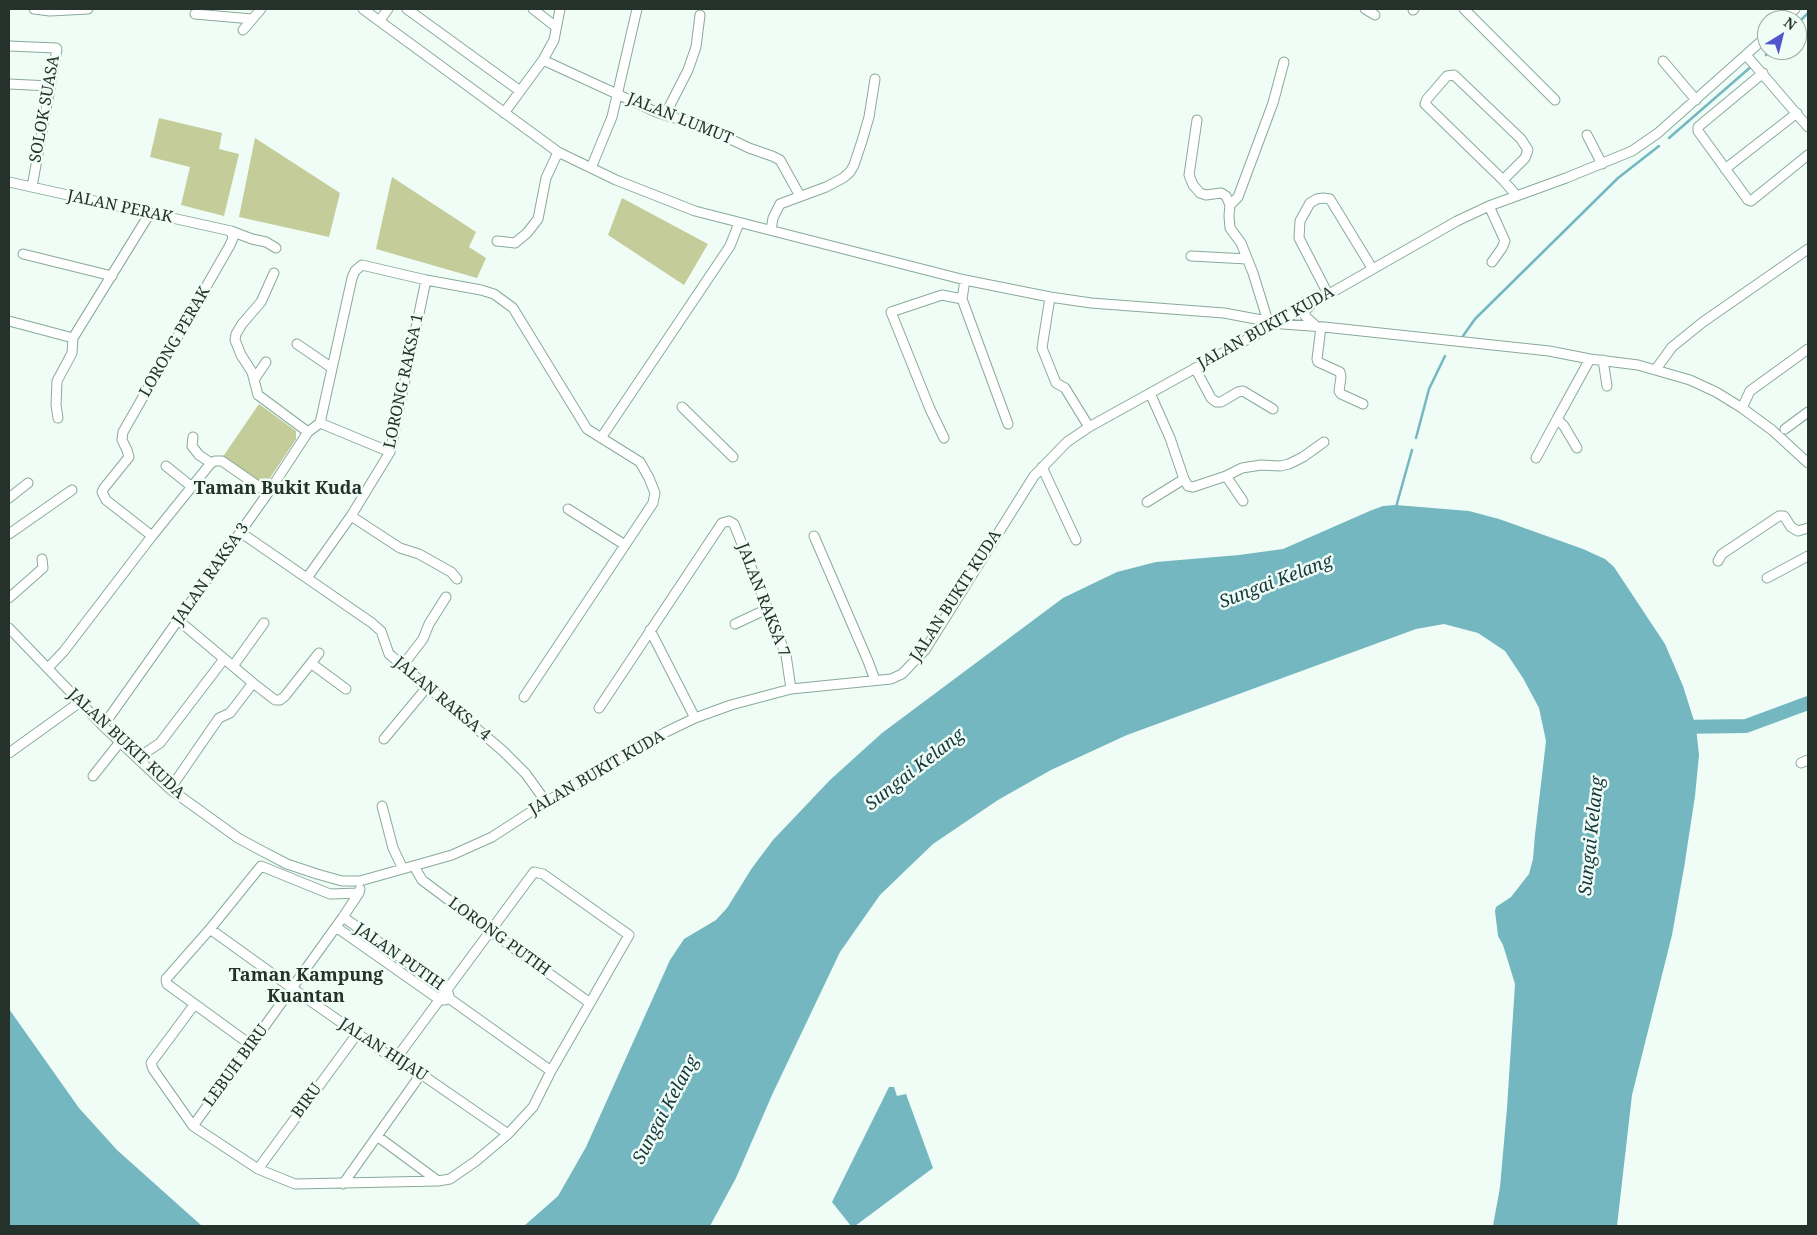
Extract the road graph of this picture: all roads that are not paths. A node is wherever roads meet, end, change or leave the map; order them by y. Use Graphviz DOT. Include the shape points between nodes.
graph roads {
  1 [pos="34,9"];
  2 [pos="88,9"];
  3 [pos="261,9"];
  4 [pos="363,9"];
  5 [pos="388,9"];
  6 [pos="408,9"];
  7 [pos="533,9"];
  8 [pos="560,9"];
  9 [pos="637,9"];
  10 [pos="1364,9"];
  11 [pos="1464,9"];
  12 [pos="195,14"];
  13 [pos="700,15"];
  14 [pos="1375,15"];
  15 [pos="252,19"];
  16 [pos="380,20"];
  17 [pos="556,27"];
  18 [pos="242,30"];
  19 [pos="1757,45"];
  20 [pos="9,46"];
  21 [pos="1746,54"];
  22 [pos="543,60"];
  23 [pos="1663,61"];
  24 [pos="1284,62"];
  25 [pos="1763,73"];
  26 [pos="875,79"];
  27 [pos="9,84"];
  28 [pos="50,86"];
  29 [pos="520,91"];
  30 [pos="617,94"];
  31 [pos="1556,100"];
  32 [pos="1696,100"];
  33 [pos="504,113"];
  34 [pos="1797,114"];
  35 [pos="665,115"];
  36 [pos="1197,120"];
  37 [pos="1808,127"];
  38 [pos="1587,135"];
  39 [pos="558,152"];
  40 [pos="1808,155"];
  41 [pos="1602,164"];
  42 [pos="591,168"];
  43 [pos="1725,168"];
  44 [pos="1503,180"];
  45 [pos="9,182"];
  46 [pos="32,187"];
  47 [pos="800,196"];
  48 [pos="1516,196"];
  49 [pos="1230,205"];
  50 [pos="1489,206"];
  51 [pos="150,213"];
  52 [pos="739,223"];
  53 [pos="771,230"];
  54 [pos="231,231"];
  55 [pos="497,241"];
  56 [pos="276,248"];
  57 [pos="1808,249"];
  58 [pos="23,254"];
  59 [pos="1191,256"];
  60 [pos="1247,259"];
  61 [pos="1492,262"];
  62 [pos="1372,268"];
  63 [pos="274,273"];
  64 [pos="112,276"];
  65 [pos="426,280"];
  66 [pos="965,280"];
  67 [pos="1328,294"];
  68 [pos="1050,297"];
  69 [pos="962,299"];
  70 [pos="1314,302"];
  71 [pos="1228,314"];
  72 [pos="1266,315"];
  73 [pos="1241,316"];
  74 [pos="1285,317"];
  75 [pos="9,321"];
  76 [pos="1276,323"];
  77 [pos="1320,326"];
  78 [pos="1252,336"];
  79 [pos="74,338"];
  80 [pos="297,344"];
  81 [pos="1808,350"];
  82 [pos="1590,359"];
  83 [pos="1603,360"];
  84 [pos="266,362"];
  85 [pos="332,368"];
  86 [pos="1195,368"];
  87 [pos="1656,369"];
  88 [pos="254,380"];
  89 [pos="1607,386"];
  90 [pos="1150,393"];
  91 [pos="1363,404"];
  92 [pos="682,407"];
  93 [pos="1742,408"];
  94 [pos="1273,409"];
  95 [pos="1808,412"];
  96 [pos="58,418"];
  97 [pos="1557,419"];
  98 [pos="320,423"];
  99 [pos="1008,424"];
  100 [pos="1089,427"];
  101 [pos="1785,428"];
  102 [pos="308,432"];
  103 [pos="193,438"];
  104 [pos="602,438"];
  105 [pos="944,438"];
  106 [pos="1324,442"];
  107 [pos="1577,448"];
  108 [pos="390,452"];
  109 [pos="733,457"];
  110 [pos="1536,458"];
  111 [pos="211,463"];
  112 [pos="1808,463"];
  113 [pos="166,466"];
  114 [pos="1042,467"];
  115 [pos="1226,476"];
  116 [pos="1184,479"];
  117 [pos="28,483"];
  118 [pos="192,487"];
  119 [pos="72,490"];
  120 [pos="268,493"];
  121 [pos="9,498"];
  122 [pos="1243,501"];
  123 [pos="1147,502"];
  124 [pos="568,509"];
  125 [pos="351,516"];
  126 [pos="1808,528"];
  127 [pos="240,532"];
  128 [pos="9,534"];
  129 [pos="152,536"];
  130 [pos="814,536"];
  131 [pos="1076,540"];
  132 [pos="625,545"];
  133 [pos="1808,556"];
  134 [pos="42,559"];
  135 [pos="1718,561"];
  136 [pos="307,578"];
  137 [pos="1767,578"];
  138 [pos="457,579"];
  139 [pos="446,597"];
  140 [pos="9,598"];
  141 [pos="768,609"];
  142 [pos="178,620"];
  143 [pos="264,623"];
  144 [pos="735,624"];
  145 [pos="9,628"];
  146 [pos="650,630"];
  147 [pos="319,654"];
  148 [pos="224,659"];
  149 [pos="312,664"];
  150 [pos="403,665"];
  151 [pos="233,666"];
  152 [pos="48,668"];
  153 [pos="875,680"];
  154 [pos="253,683"];
  155 [pos="428,686"];
  156 [pos="346,689"];
  157 [pos="790,690"];
  158 [pos="524,697"];
  159 [pos="80,702"];
  160 [pos="599,708"];
  161 [pos="695,718"];
  162 [pos="103,726"];
  163 [pos="384,739"];
  164 [pos="120,742"];
  165 [pos="9,753"];
  166 [pos="134,756"];
  167 [pos="93,776"];
  168 [pos="170,789"];
  169 [pos="546,802"];
  170 [pos="382,806"];
  171 [pos="414,866"];
  172 [pos="403,869"];
  173 [pos="360,881"];
  174 [pos="359,893"];
  175 [pos="343,917"];
  176 [pos="336,927"];
  177 [pos="210,929"];
  178 [pos="490,931"];
  179 [pos="292,988"];
  180 [pos="449,994"];
  181 [pos="440,1000"];
  182 [pos="590,1003"];
  183 [pos="194,1005"];
  184 [pos="357,1034"];
  185 [pos="251,1045"];
  186 [pos="396,1060"];
  187 [pos="551,1071"];
  188 [pos="421,1074"];
  189 [pos="193,1126"];
  190 [pos="508,1134"];
  191 [pos="376,1136"];
  192 [pos="258,1169"];
  193 [pos="438,1181"];
  194 [pos="344,1184"];
  1 -- 2 [label="street"];
  3 -- 15 [label="street"];
  4 -- 16 [label="street"];
  5 -- 16 [label="street"];
  6 -- 29 [label="street"];
  7 -- 17 [label="street"];
  8 -- 17 [label="street"];
  9 -- 30 [label="street"];
  10 -- 14 [label="street"];
  11 -- 31 [label="street"];
  12 -- 15 [label="street"];
  13 -- 35 [label="street" via="696,47 688,70"];
  15 -- 18 [label="street"];
  16 -- 33 [label="street"];
  17 -- 22 [label="street" via="554,40"];
  19 -- 21 [label="street, JALAN BUKIT KUDA"];
  20 -- 28 [label="street, SOLOK SUASA" via="56,48"];
  21 -- 25 [label="street"];
  21 -- 32 [label="street, JALAN BUKIT KUDA"];
  22 -- 29 [label="street"];
  22 -- 30 [label="street, JALAN LUMUT"];
  23 -- 32 [label="street"];
  24 -- 49 [label="street" via="1273,103 1238,197"];
  25 -- 34 [label="street"];
  25 -- 43 [label="street" via="1698,127"];
  26 -- 47 [label="street" via="869,117 850,172 826,187"];
  27 -- 28 [label="street"];
  28 -- 46 [label="street, SOLOK SUASA"];
  29 -- 33 [label="street"];
  30 -- 35 [label="street, JALAN LUMUT"];
  30 -- 42 [label="street" via="612,118"];
  32 -- 41 [label="street, JALAN BUKIT KUDA" via="1632,151"];
  33 -- 39 [label="street"];
  34 -- 37 [label="street"];
  34 -- 43 [label="street"];
  35 -- 47 [label="street, JALAN LUMUT" via="709,129 780,160"];
  36 -- 49 [label="street" via="1190,175 1193,185 1206,195 1221,193"];
  38 -- 41 [label="street"];
  39 -- 42 [label="street"];
  39 -- 55 [label="street" via="546,178 538,219 515,243"];
  40 -- 43 [label="street" via="1751,201"];
  41 -- 48 [label="street, JALAN BUKIT KUDA"];
  42 -- 52 [label="street" via="695,211"];
  44 -- 44 [label="street" via="1425,104 1447,76 1454,76 1522,139 1528,150 1525,158"];
  44 -- 48 [label="street"];
  45 -- 46 [label="street, JALAN PERAK"];
  46 -- 51 [label="street, JALAN PERAK"];
  47 -- 53 [label="street" via="780,204"];
  48 -- 50 [label="street, JALAN BUKIT KUDA"];
  49 -- 60 [label="street" via="1230,228"];
  50 -- 61 [label="street" via="1505,241"];
  50 -- 62 [label="street, JALAN BUKIT KUDA"];
  51 -- 54 [label="street, JALAN PERAK"];
  51 -- 64 [label="street"];
  52 -- 53 [label="street"];
  52 -- 104 [label="street" via="730,246"];
  53 -- 66 [label="street"];
  54 -- 56 [label="street, JALAN PERAK"];
  54 -- 129 [label="street, LORONG PERAK" via="230,245 123,432 122,440 130,452 126,462 104,488 103,496"];
  57 -- 87 [label="street" via="1703,322 1672,348"];
  58 -- 64 [label="street"];
  59 -- 60 [label="street"];
  60 -- 72 [label="street"];
  62 -- 67 [label="street, JALAN BUKIT KUDA"];
  62 -- 67 [label="street" via="1330,199 1316,199 1300,221 1299,238"];
  63 -- 88 [label="street" via="261,302 236,334 240,355"];
  64 -- 79 [label="street"];
  65 -- 85 [label="street" via="366,265 359,267 352,278"];
  65 -- 104 [label="street" via="494,294 513,308 587,429"];
  65 -- 108 [label="street, LORONG RAKSA 1"];
  66 -- 68 [label="street"];
  66 -- 69 [label="street"];
  67 -- 70 [label="street, JALAN BUKIT KUDA"];
  68 -- 71 [label="street"];
  68 -- 100 [label="street" via="1042,348 1056,383 1066,388"];
  69 -- 99 [label="street"];
  69 -- 105 [label="street" via="942,295 891,312"];
  70 -- 74 [label="street, JALAN BUKIT KUDA"];
  70 -- 77 [label="street" via="1305,311 1305,316"];
  71 -- 72 [label="street"];
  71 -- 73 [label="street"];
  72 -- 74 [label="street"];
  73 -- 76 [label="street"];
  73 -- 78 [label="street" via="1255,326"];
  74 -- 76 [label="street, JALAN BUKIT KUDA"];
  74 -- 77 [label="street"];
  75 -- 79 [label="street"];
  76 -- 77 [label="street"];
  76 -- 78 [label="street, JALAN BUKIT KUDA"];
  77 -- 82 [label="street" via="1549,351"];
  77 -- 91 [label="street" via="1318,362 1340,372 1341,394"];
  78 -- 86 [label="street, JALAN BUKIT KUDA"];
  79 -- 96 [label="street" via="72,353 57,381"];
  80 -- 85 [label="street"];
  81 -- 93 [label="street" via="1750,391"];
  82 -- 83 [label="street"];
  82 -- 97 [label="street"];
  83 -- 87 [label="street"];
  83 -- 89 [label="street"];
  84 -- 88 [label="street"];
  85 -- 98 [label="street"];
  86 -- 90 [label="street, JALAN BUKIT KUDA"];
  86 -- 94 [label="street" via="1216,402 1243,391"];
  87 -- 93 [label="street" via="1690,380"];
  88 -- 102 [label="street" via="258,395"];
  90 -- 100 [label="street, JALAN BUKIT KUDA"];
  90 -- 116 [label="street"];
  92 -- 109 [label="street"];
  93 -- 112 [label="street"];
  95 -- 101 [label="street"];
  97 -- 107 [label="street"];
  97 -- 110 [label="street"];
  98 -- 102 [label="street, JALAN RAKSA 3"];
  98 -- 108 [label="street"];
  100 -- 114 [label="street, JALAN BUKIT KUDA" via="1067,442"];
  102 -- 120 [label="street, JALAN RAKSA 3"];
  103 -- 111 [label="street" via="192,446"];
  104 -- 132 [label="street" via="640,462 655,493 653,504"];
  106 -- 115 [label="street" via="1289,464 1242,468"];
  108 -- 125 [label="street, LORONG RAKSA 1"];
  111 -- 118 [label="street"];
  111 -- 120 [label="street" via="222,462"];
  113 -- 118 [label="street"];
  114 -- 131 [label="street"];
  114 -- 153 [label="street, JALAN BUKIT KUDA" via="924,650 902,674"];
  115 -- 116 [label="street" via="1193,487 1188,486"];
  115 -- 122 [label="street"];
  116 -- 123 [label="street"];
  117 -- 121 [label="street"];
  118 -- 129 [label="street"];
  119 -- 128 [label="street"];
  120 -- 127 [label="street, JALAN RAKSA 3"];
  124 -- 132 [label="street"];
  125 -- 136 [label="street, LORONG RAKSA 1"];
  125 -- 138 [label="street" via="400,548 419,554 451,572"];
  126 -- 135 [label="street" via="1798,531 1784,516 1779,516 1722,554"];
  127 -- 136 [label="street, JALAN RAKSA 4"];
  127 -- 142 [label="street, JALAN RAKSA 3"];
  129 -- 152 [label="street"];
  130 -- 153 [label="street"];
  132 -- 158 [label="street"];
  133 -- 137 [label="street"];
  134 -- 140 [label="street" via="42,568"];
  136 -- 150 [label="street, JALAN RAKSA 4" via="381,631 389,654"];
  139 -- 150 [label="street"];
  141 -- 144 [label="street"];
  141 -- 146 [label="street, JALAN RAKSA 7" via="734,524 729,521 722,523"];
  141 -- 157 [label="street, JALAN RAKSA 7" via="786,655"];
  142 -- 148 [label="street"];
  142 -- 162 [label="street, JALAN RAKSA 3"];
  143 -- 151 [label="street"];
  145 -- 152 [label="street, JALAN BUKIT KUDA"];
  146 -- 160 [label="street"];
  146 -- 161 [label="street"];
  147 -- 149 [label="street"];
  148 -- 151 [label="street"];
  148 -- 166 [label="street" via="160,743"];
  149 -- 154 [label="street" via="280,700 272,698"];
  149 -- 156 [label="street"];
  150 -- 155 [label="street, JALAN RAKSA 4"];
  151 -- 154 [label="street"];
  152 -- 159 [label="street, JALAN BUKIT KUDA"];
  153 -- 157 [label="street, JALAN BUKIT KUDA"];
  154 -- 168 [label="street" via="230,713 219,718"];
  155 -- 163 [label="street"];
  155 -- 169 [label="street, JALAN RAKSA 4" via="509,757"];
  157 -- 161 [label="street, JALAN BUKIT KUDA"];
  159 -- 162 [label="street, JALAN BUKIT KUDA"];
  159 -- 165 [label="street"];
  161 -- 169 [label="street, JALAN BUKIT KUDA"];
  162 -- 164 [label="street, JALAN BUKIT KUDA"];
  164 -- 166 [label="street, JALAN BUKIT KUDA"];
  164 -- 167 [label="street"];
  166 -- 168 [label="street, JALAN BUKIT KUDA"];
  168 -- 173 [label="street, JALAN BUKIT KUDA" via="238,838 287,864 342,881"];
  169 -- 171 [label="street, JALAN BUKIT KUDA" via="492,837 452,855"];
  170 -- 172 [label="street" via="392,848"];
  171 -- 172 [label="street, JALAN BUKIT KUDA"];
  171 -- 178 [label="street, LORONG PUTIH" via="422,880"];
  172 -- 173 [label="street, JALAN BUKIT KUDA"];
  173 -- 174 [label="street, LEBUH BIRU"];
  174 -- 175 [label="street, LEBUH BIRU"];
  174 -- 177 [label="street" via="330,894 261,866"];
  175 -- 176 [label="street, LEBUH BIRU"];
  175 -- 180 [label="street, JALAN PUTIH"];
  176 -- 179 [label="street, LEBUH BIRU"];
  176 -- 181 [label="street, JALAN PUTIH"];
  177 -- 179 [label="street, JALAN HIJAU"];
  177 -- 183 [label="street" via="166,979 167,984"];
  178 -- 180 [label="street"];
  178 -- 182 [label="street, LORONG PUTIH"];
  178 -- 182 [label="street" via="534,872 543,874 629,935"];
  179 -- 184 [label="street, JALAN HIJAU"];
  179 -- 185 [label="street, LEBUH BIRU"];
  180 -- 181 [label="street, JALAN PUTIH"];
  180 -- 187 [label="street, JALAN PUTIH"];
  181 -- 186 [label="street"];
  182 -- 187 [label="street"];
  183 -- 185 [label="street"];
  183 -- 189 [label="street" via="152,1060 151,1066"];
  184 -- 186 [label="street, JALAN HIJAU"];
  184 -- 192 [label="street, BIRU"];
  185 -- 189 [label="street, LEBUH BIRU"];
  186 -- 188 [label="street, JALAN HIJAU"];
  187 -- 190 [label="street" via="533,1107"];
  188 -- 190 [label="street, JALAN HIJAU"];
  188 -- 191 [label="street"];
  189 -- 192 [label="street"];
  190 -- 193 [label="street" via="450,1179"];
  191 -- 193 [label="street"];
  191 -- 194 [label="street"];
  192 -- 194 [label="street" via="295,1184"];
  193 -- 194 [label="street"];
}
